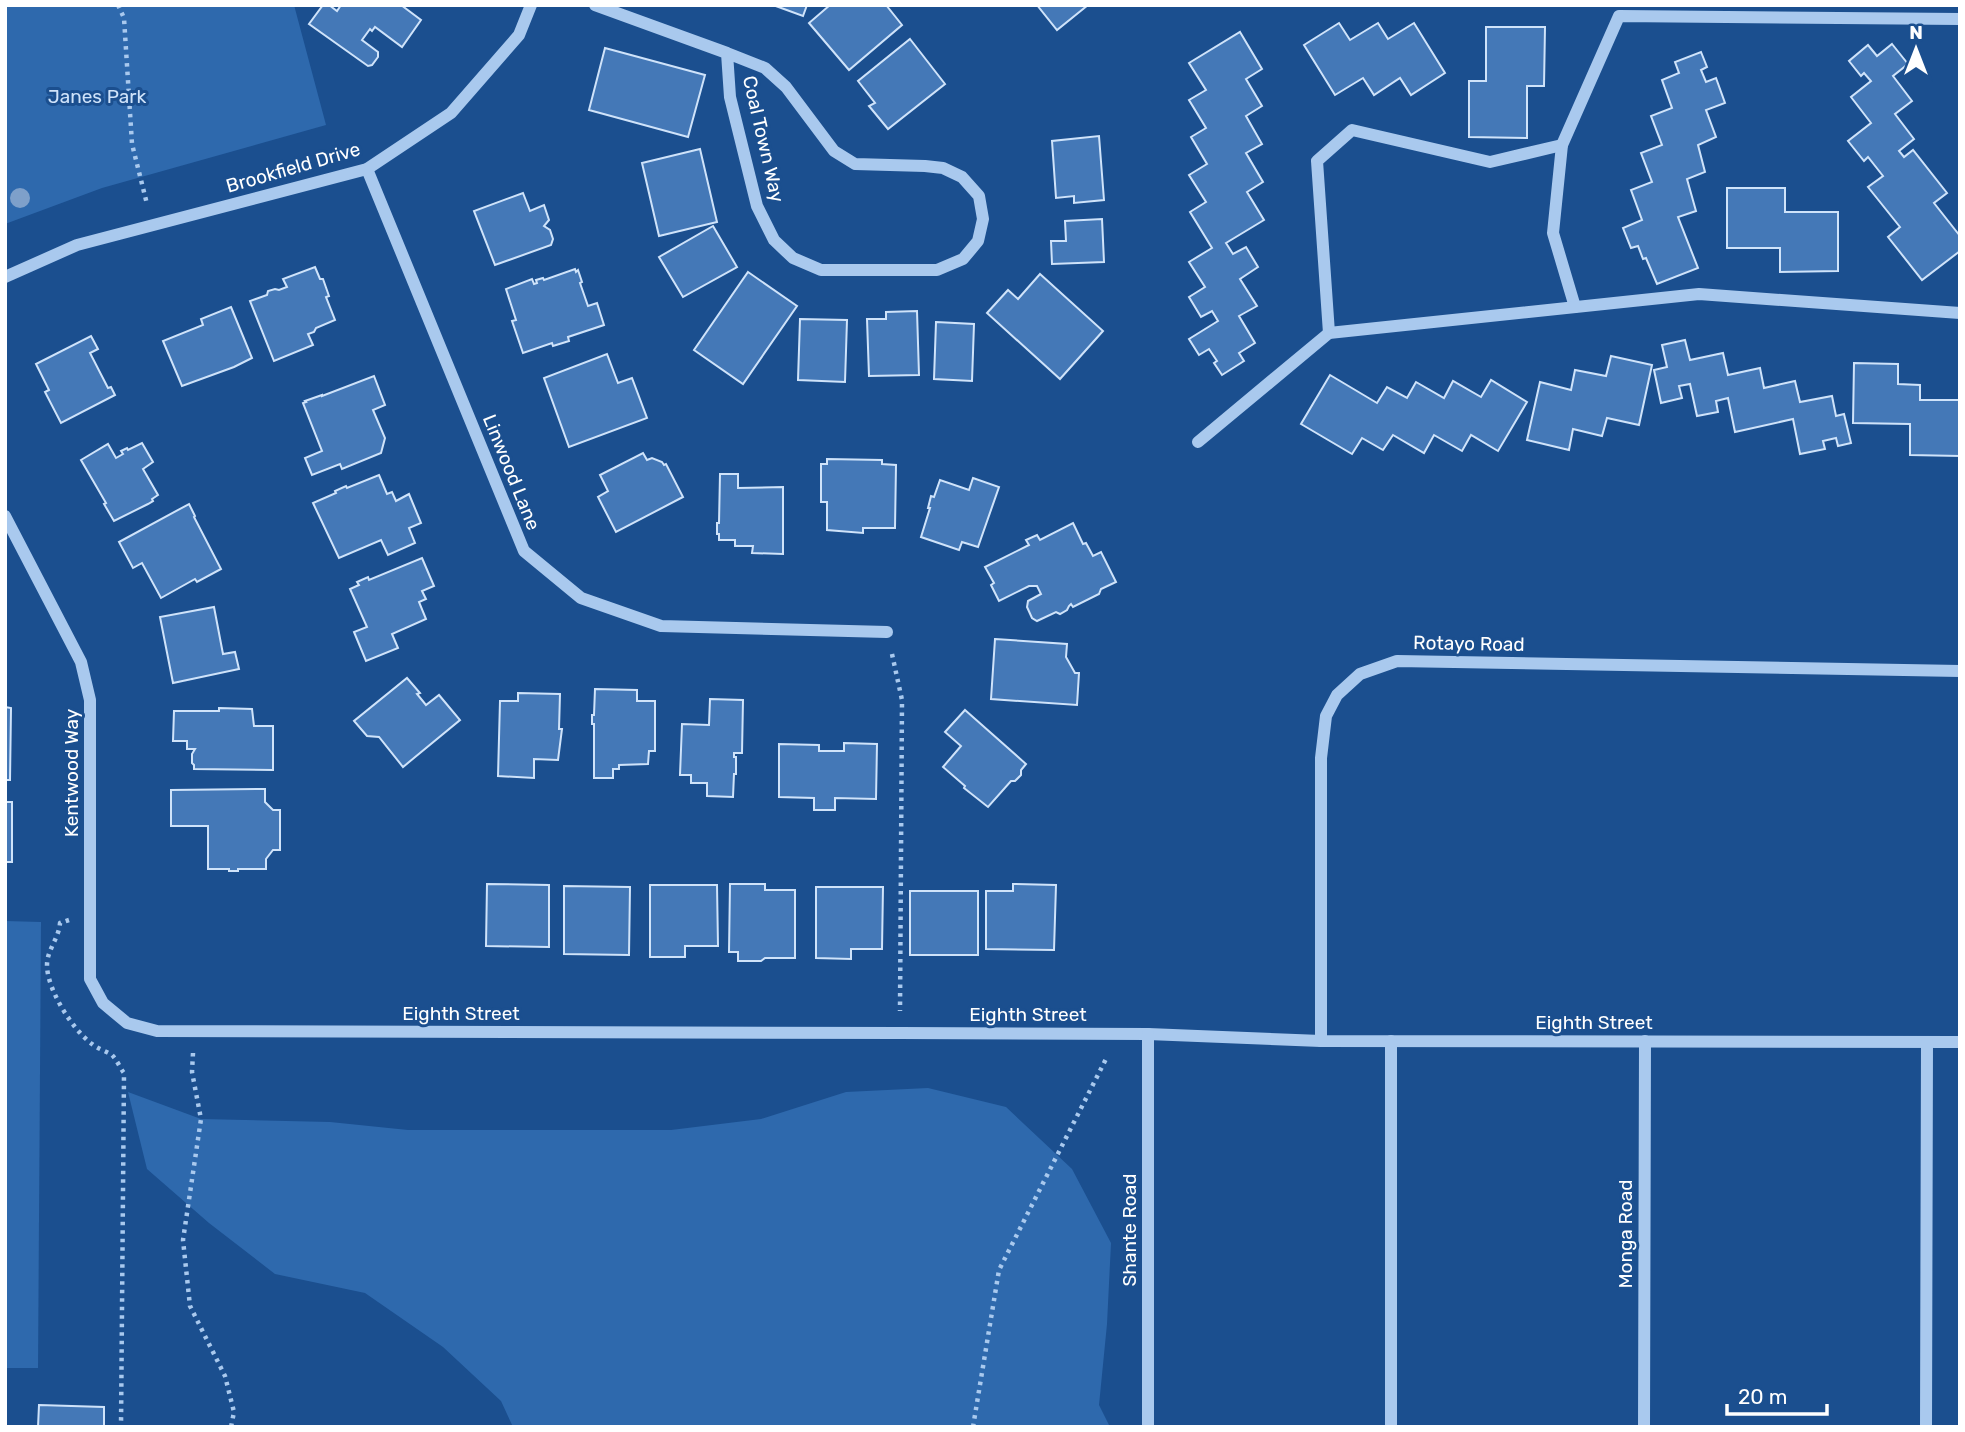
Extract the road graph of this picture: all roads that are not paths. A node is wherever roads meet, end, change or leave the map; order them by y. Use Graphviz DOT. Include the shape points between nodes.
graph roads {
  1 [pos="531,5"];
  2 [pos="596,5"];
  3 [pos="1960,19"];
  4 [pos="727,53"];
  5 [pos="1562,145"];
  6 [pos="367,169"];
  7 [pos="5,277"];
  8 [pos="1575,307"];
  9 [pos="1960,313"];
  10 [pos="1329,333"];
  11 [pos="1198,442"];
  12 [pos="5,516"];
  13 [pos="887,632"];
  14 [pos="1960,671"];
  15 [pos="103,1003"];
  16 [pos="1148,1034"];
  17 [pos="1321,1041"];
  18 [pos="1391,1041"];
  19 [pos="1645,1041"];
  20 [pos="1927,1042"];
  21 [pos="1960,1042"];
  22 [pos="1149,1427"];
  23 [pos="1391,1427"];
  24 [pos="1644,1427"];
  25 [pos="1926,1427"];
  1 -- 6 [label="street, Brookfield Drive" via="519,35 451,113"];
  2 -- 4 [label="street, Coal Town Way"];
  3 -- 5 [label="street" via="1619,16"];
  4 -- 4 [label="street, Coal Town Way" via="765,68 786,87 834,151 855,164 943,168 962,177 979,196 983,219 978,241 963,259 937,270 821,270 793,258 774,240 757,206 730,97"];
  5 -- 8 [label="street" via="1553,233"];
  5 -- 10 [label="street" via="1490,162 1352,130 1317,161"];
  6 -- 7 [label="street, Brookfield Drive" via="77,245"];
  6 -- 13 [label="street, Linwood Lane" via="524,551 581,598 661,626"];
  8 -- 9 [label="street" via="1699,294"];
  8 -- 10 [label="street"];
  10 -- 11 [label="street"];
  12 -- 15 [label="street, Kentwood Way" via="81,662 90,700 90,979"];
  14 -- 17 [label="street, Rotayo Road" via="1397,661 1360,674 1337,695 1326,716 1321,758"];
  15 -- 16 [label="street, Eighth Street" via="127,1023 157,1031"];
  16 -- 17 [label="street, Eighth Street"];
  16 -- 22 [label="street, Shante Road"];
  17 -- 18 [label="street, Eighth Street"];
  18 -- 19 [label="street, Eighth Street"];
  18 -- 23 [label="street"];
  19 -- 20 [label="street, Eighth Street"];
  19 -- 24 [label="street, Monga Road"];
  20 -- 21 [label="street, Eighth Street"];
  20 -- 25 [label="street"];
}
